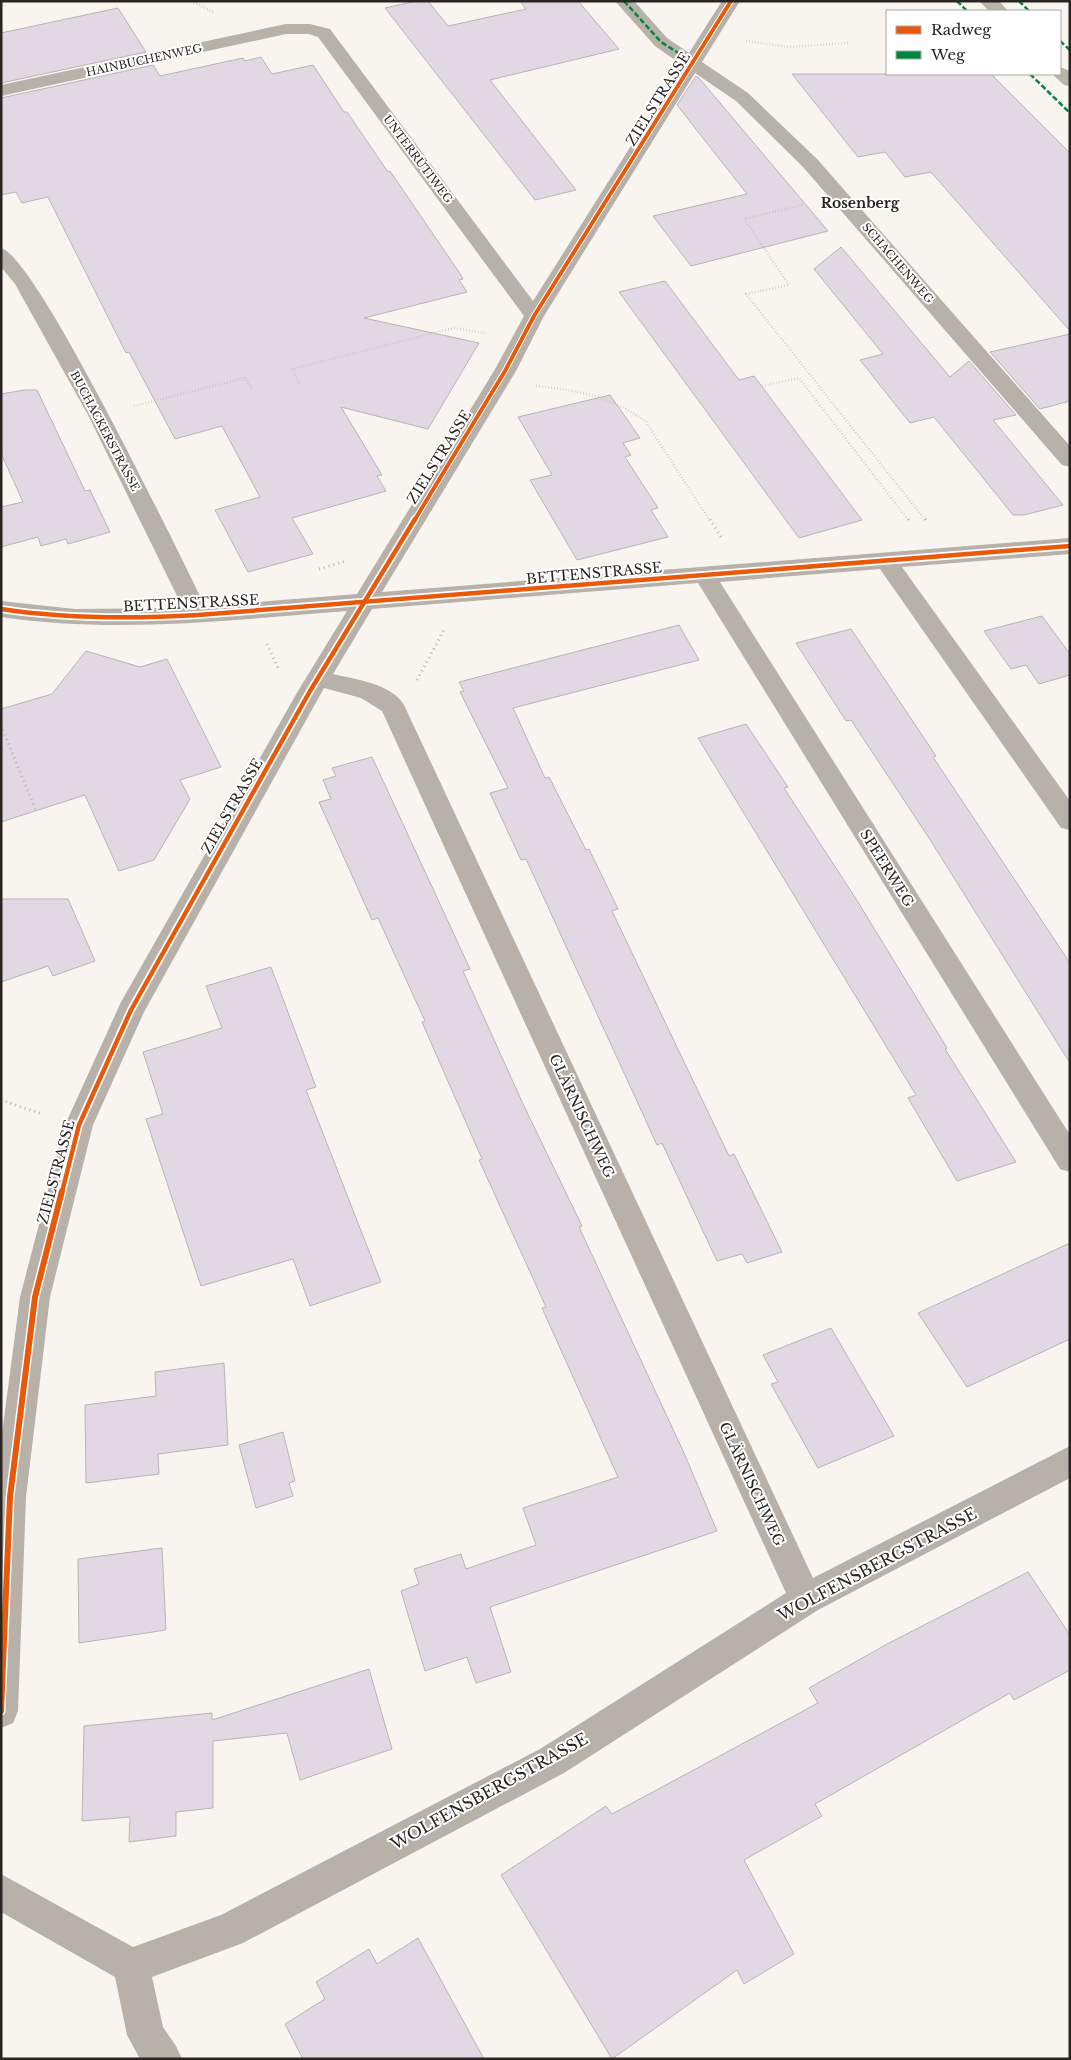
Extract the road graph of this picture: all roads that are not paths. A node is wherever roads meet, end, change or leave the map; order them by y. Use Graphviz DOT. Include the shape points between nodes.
graph roads {
  1 [pos="624,1"];
  2 [pos="731,1"];
  3 [pos="988,1"];
  4 [pos="998,10"];
  5 [pos="286,29"];
  6 [pos="694,63"];
  7 [pos="1061,73"];
  8 [pos="1070,82"];
  9 [pos="1,91"];
  10 [pos="1,254"];
  11 [pos="534,316"];
  12 [pos="1070,460"];
  13 [pos="1070,546"];
  14 [pos="886,561"];
  15 [pos="704,575"];
  16 [pos="363,603"];
  17 [pos="1,609"];
  18 [pos="198,615"];
  19 [pos="318,678"];
  20 [pos="1070,821"];
  21 [pos="1070,1160"];
  22 [pos="1070,1462"];
  23 [pos="806,1599"];
  24 [pos="1,1711"];
  25 [pos="1,1892"];
  26 [pos="131,1966"];
  27 [pos="163,2059"];
  1 -- 6 [label="street, SCHACHENWEG" via="661,42"];
  2 -- 6 [label="street, ZIELSTRASSE"];
  3 -- 4 [label="main road"];
  5 -- 9 [label="street, HAINBUCHENWEG"];
  5 -- 11 [label="street, UNTERRÜTIWEG" via="324,32"];
  6 -- 11 [label="street, ZIELSTRASSE"];
  6 -- 12 [label="street, SCHACHENWEG" via="742,97 810,163"];
  7 -- 8 [label="main road"];
  10 -- 18 [label="street, BUCHACKERSTRASSE" via="24,282 99,414"];
  11 -- 16 [label="street, ZIELSTRASSE" via="506,371"];
  13 -- 14 [label="street, BETTENSTRASSE"];
  14 -- 15 [label="street, BETTENSTRASSE"];
  14 -- 20 [label="street"];
  15 -- 16 [label="street, BETTENSTRASSE"];
  15 -- 21 [label="street, SPEERWEG"];
  16 -- 18 [label="street, BETTENSTRASSE"];
  16 -- 19 [label="street, ZIELSTRASSE"];
  17 -- 18 [label="street, BETTENSTRASSE" via="129,619"];
  19 -- 23 [label="street, GLÄRNISCHWEG" via="369,692 392,704"];
  19 -- 24 [label="street, ZIELSTRASSE" via="131,1010 79,1125 35,1297 10,1496"];
  22 -- 23 [label="street, WOLFENSBERGSTRASSE"];
  23 -- 26 [label="street, WOLFENSBERGSTRASSE" via="552,1761 230,1930"];
  25 -- 26 [label="street"];
  26 -- 27 [label="street" via="146,2035"];
}
